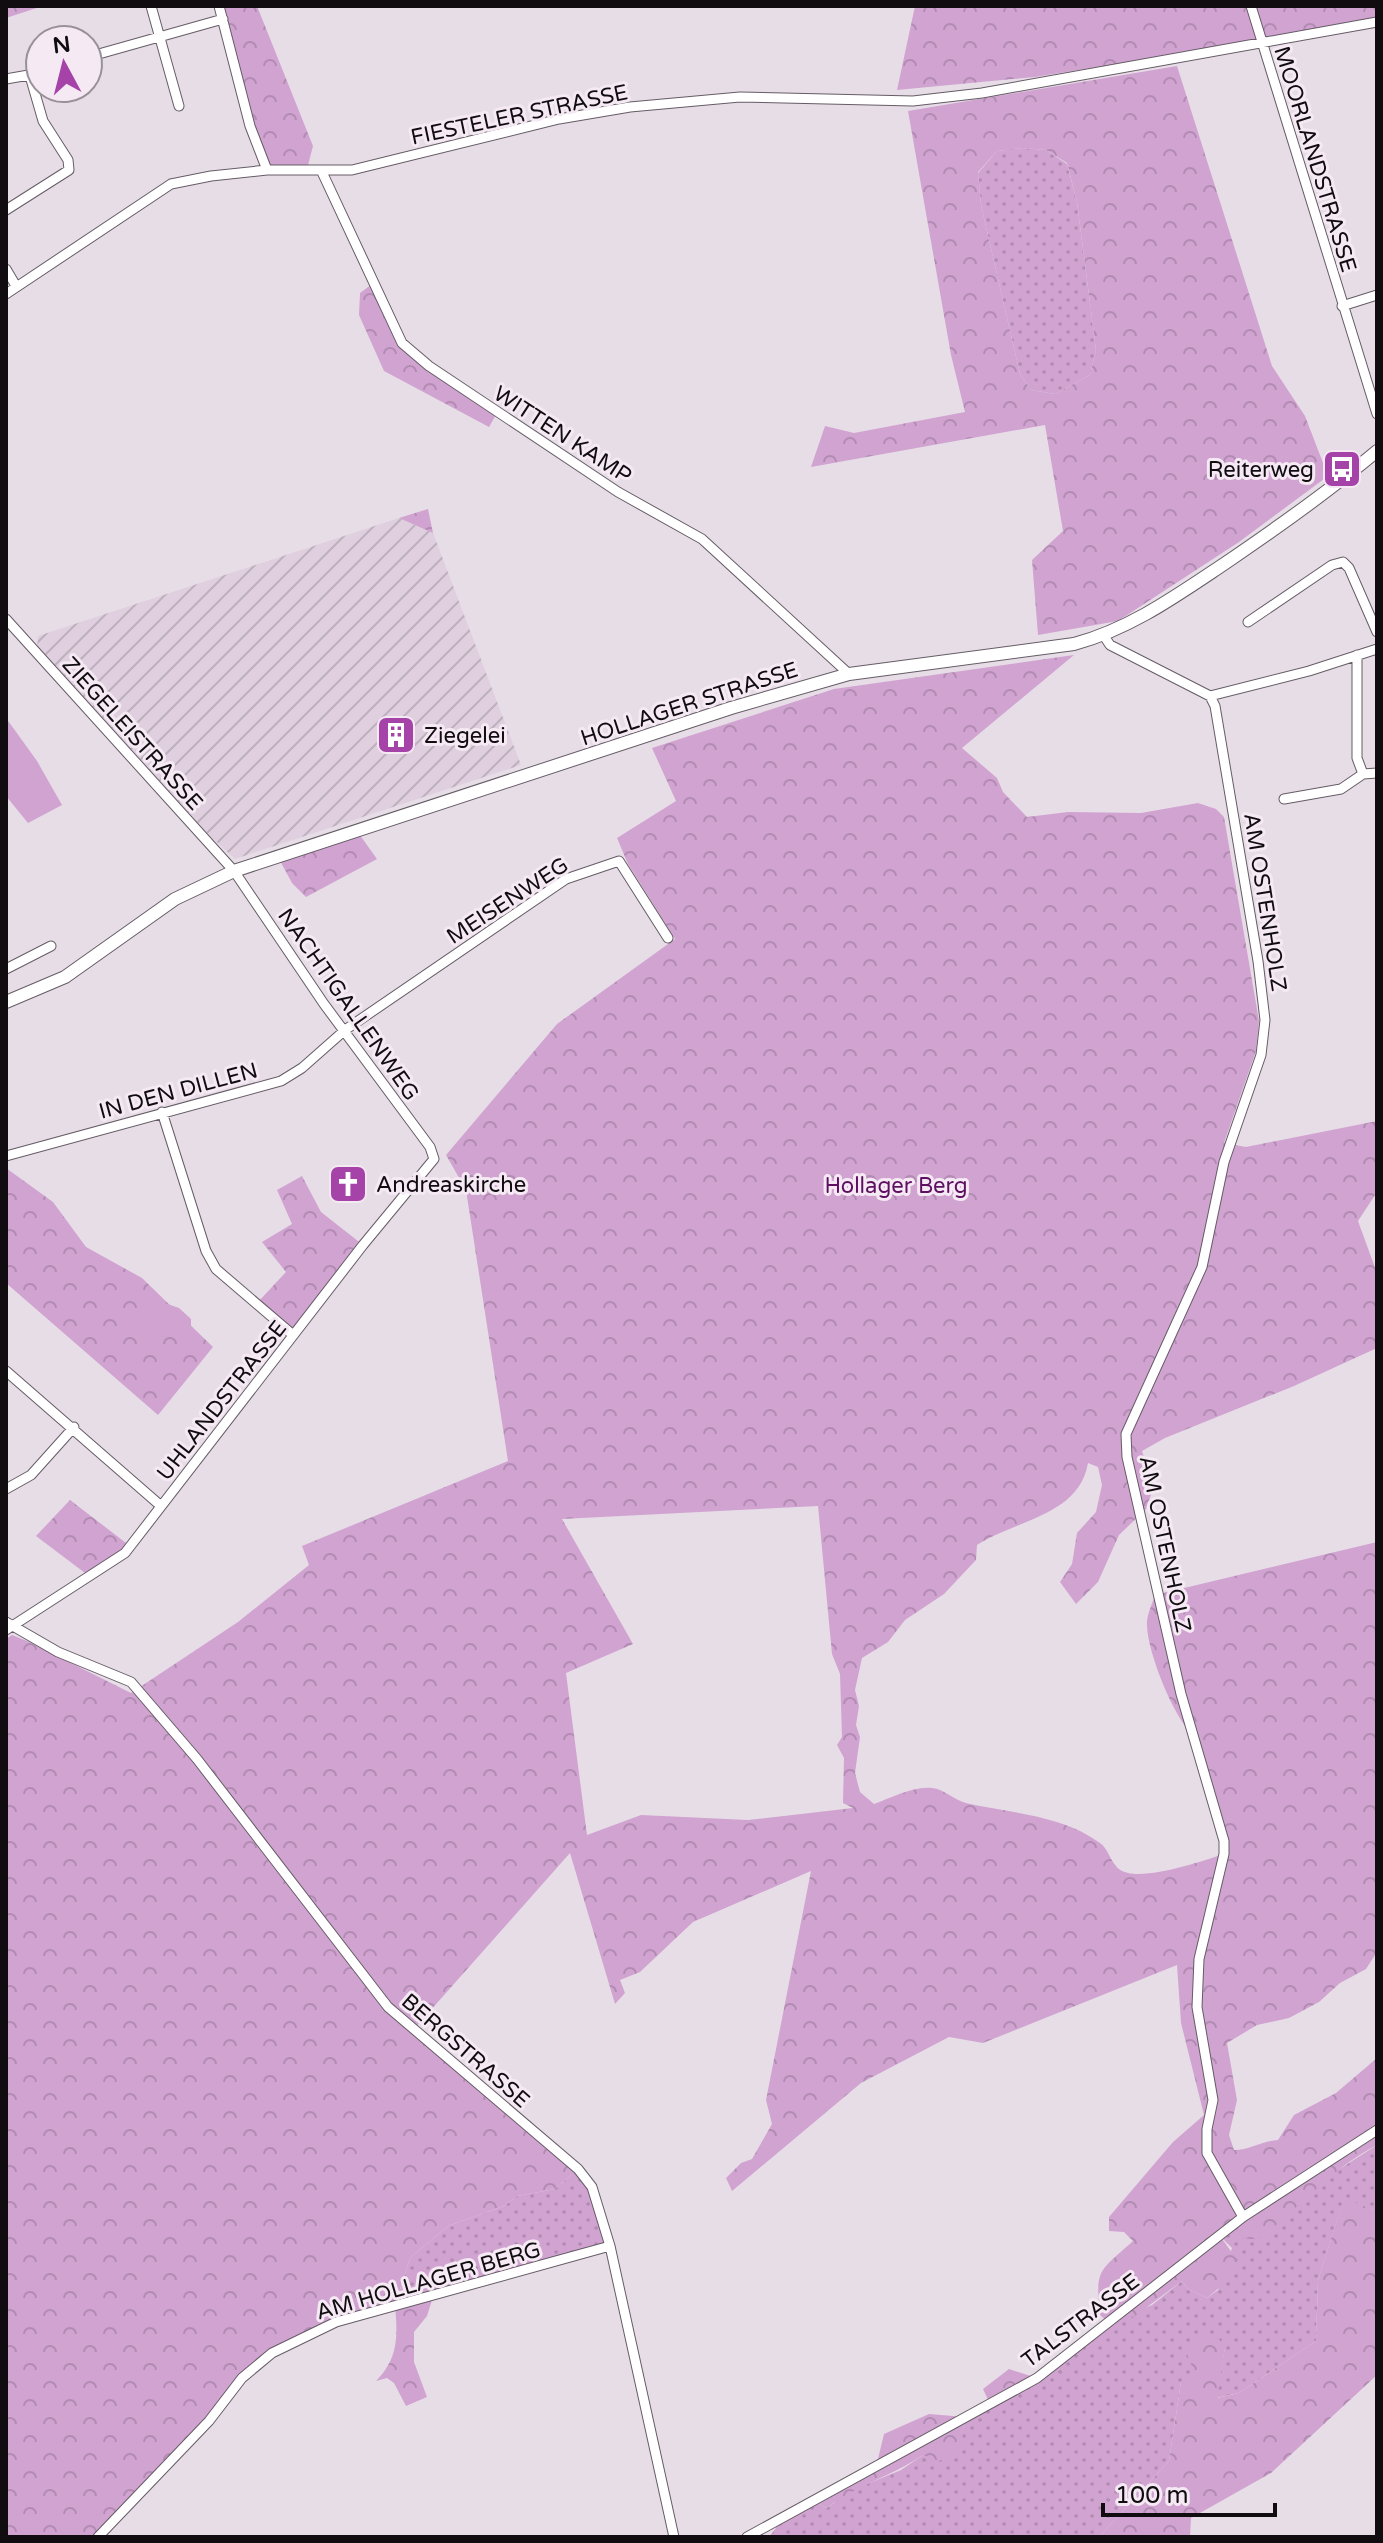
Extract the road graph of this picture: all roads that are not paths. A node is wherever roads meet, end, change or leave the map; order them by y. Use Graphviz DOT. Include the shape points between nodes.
graph roads {
  1 [pos="151,6"];
  2 [pos="219,6"];
  3 [pos="1251,6"];
  4 [pos="223,19"];
  5 [pos="1377,22"];
  6 [pos="161,37"];
  7 [pos="1262,42"];
  8 [pos="104,53"];
  9 [pos="40,104"];
  10 [pos="179,106"];
  11 [pos="267,170"];
  12 [pos="322,172"];
  13 [pos="6,210"];
  14 [pos="6,269"];
  15 [pos="16,286"];
  16 [pos="6,294"];
  17 [pos="1377,295"];
  18 [pos="1342,306"];
  19 [pos="1377,414"];
  20 [pos="1377,451"];
  21 [pos="1248,622"];
  22 [pos="7,623"];
  23 [pos="1377,632"];
  24 [pos="1104,636"];
  25 [pos="1377,649"];
  26 [pos="1357,655"];
  27 [pos="849,674"];
  28 [pos="1210,696"];
  29 [pos="1377,773"];
  30 [pos="1363,774"];
  31 [pos="1284,799"];
  32 [pos="234,871"];
  33 [pos="668,938"];
  34 [pos="51,946"];
  35 [pos="6,969"];
  36 [pos="6,1002"];
  37 [pos="345,1030"];
  38 [pos="162,1112"];
  39 [pos="6,1156"];
  40 [pos="434,1159"];
  41 [pos="293,1335"];
  42 [pos="6,1371"];
  43 [pos="74,1427"];
  44 [pos="6,1489"];
  45 [pos="161,1506"];
  46 [pos="8,1626"];
  47 [pos="1377,2130"];
  48 [pos="1243,2217"];
  49 [pos="610,2246"];
  50 [pos="98,2537"];
  51 [pos="674,2537"];
  52 [pos="747,2537"];
  1 -- 6 [label="street"];
  2 -- 4 [label="street"];
  3 -- 7 [label="street, MOORLANDSTRASSE"];
  4 -- 6 [label="street"];
  4 -- 11 [label="street" via="250,126"];
  5 -- 7 [label="street, FIESTELER STRASSE"];
  6 -- 8 [label="street"];
  6 -- 10 [label="street"];
  7 -- 12 [label="street, FIESTELER STRASSE" via="927,99 780,95 630,107 352,170"];
  7 -- 18 [label="street, MOORLANDSTRASSE"];
  9 -- 13 [label="street" via="43,121 69,170"];
  11 -- 12 [label="street, FIESTELER STRASSE"];
  11 -- 15 [label="street, FIESTELER STRASSE" via="171,184"];
  12 -- 27 [label="street, WITTEN KAMP" via="402,343 596,478 702,539"];
  14 -- 15 [label="street"];
  15 -- 16 [label="street, FIESTELER STRASSE"];
  17 -- 18 [label="street"];
  18 -- 19 [label="street, MOORLANDSTRASSE"];
  20 -- 24 [label="main road, HOLLAGER STRASSE" via="1243,551"];
  21 -- 23 [label="street" via="1343,562"];
  22 -- 32 [label="street, ZIEGELEISTRASSE"];
  24 -- 27 [label="main road, HOLLAGER STRASSE"];
  24 -- 28 [label="street" via="1110,645"];
  25 -- 26 [label="street"];
  26 -- 28 [label="street"];
  26 -- 30 [label="street" via="1357,758"];
  27 -- 32 [label="main road, HOLLAGER STRASSE"];
  28 -- 48 [label="street, AM OSTENHOLZ" via="1255,943 1263,1044 1224,1162 1202,1267 1126,1434 1157,1598 1224,1841 1199,1959 1197,2007 1213,2100 1207,2153"];
  29 -- 30 [label="street"];
  30 -- 31 [label="street" via="1341,789"];
  32 -- 36 [label="main road, HOLLAGER STRASSE" via="175,899 65,977"];
  32 -- 37 [label="street, NACHTIGALLENWEG"];
  33 -- 37 [label="street, MEISENWEG" via="619,861 608,863 566,879"];
  34 -- 35 [label="street"];
  37 -- 38 [label="street, IN DEN DILLEN" via="281,1081"];
  37 -- 40 [label="street, NACHTIGALLENWEG"];
  38 -- 39 [label="street, IN DEN DILLEN"];
  38 -- 41 [label="street" via="216,1269"];
  40 -- 41 [label="street, UHLANDSTRASSE"];
  41 -- 45 [label="street, UHLANDSTRASSE"];
  42 -- 43 [label="street"];
  43 -- 44 [label="street" via="31,1475"];
  43 -- 45 [label="street"];
  45 -- 46 [label="street, UHLANDSTRASSE" via="125,1553"];
  46 -- 49 [label="street, BERGSTRASSE" via="131,1682 197,1759 388,2007 578,2169 592,2187"];
  47 -- 48 [label="street, TALSTRASSE"];
  48 -- 52 [label="street, TALSTRASSE" via="1037,2378"];
  49 -- 50 [label="street, AM HOLLAGER BERG" via="355,2316 283,2346 242,2378 209,2421"];
  49 -- 51 [label="street, BERGSTRASSE"];
}
